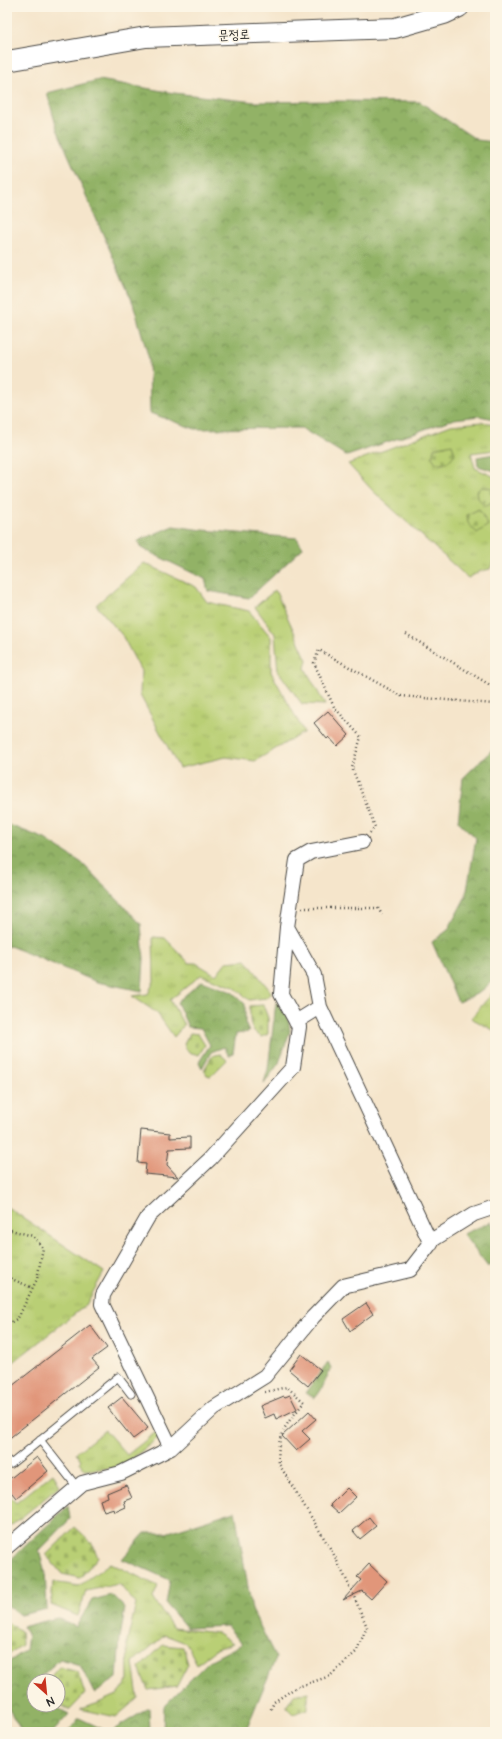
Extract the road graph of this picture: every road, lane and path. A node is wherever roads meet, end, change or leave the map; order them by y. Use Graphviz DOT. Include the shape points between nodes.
graph roads {
  1 [pos="459,7"];
  2 [pos="7,60"];
  3 [pos="406,634"];
  4 [pos="495,688"];
  5 [pos="495,702"];
  6 [pos="362,842"];
  7 [pos="290,908"];
  8 [pos="382,915"];
  9 [pos="287,927"];
  10 [pos="320,1007"];
  11 [pos="296,1022"];
  12 [pos="495,1207"];
  13 [pos="7,1230"];
  14 [pos="430,1244"];
  15 [pos="7,1277"];
  16 [pos="33,1288"];
  17 [pos="7,1325"];
  18 [pos="243,1390"];
  19 [pos="131,1394"];
  20 [pos="40,1440"];
  21 [pos="171,1448"];
  22 [pos="7,1460"];
  23 [pos="77,1487"];
  24 [pos="7,1547"];
  25 [pos="270,1711"];
  1 -- 2 [label="main road, 문정로" via="395,28 146,37"];
  3 -- 4 [label="path"];
  5 -- 6 [label="path" via="493,704 401,696 319,650 314,663 334,707 361,737 352,768 376,827"];
  6 -- 7 [label="street" via="311,852 297,860"];
  7 -- 8 [label="path" via="378,908"];
  7 -- 9 [label="street"];
  9 -- 10 [label="street" via="314,975"];
  9 -- 11 [label="street" via="281,994"];
  10 -- 11 [label="street"];
  10 -- 14 [label="street"];
  11 -- 21 [label="street" via="299,1027 293,1066 210,1159 148,1217 103,1295 102,1304"];
  12 -- 14 [label="street" via="474,1214"];
  13 -- 16 [label="path" via="33,1236 43,1248"];
  14 -- 18 [label="street" via="410,1270 343,1286 313,1317 265,1376"];
  15 -- 16 [label="path"];
  16 -- 17 [label="path" via="18,1318"];
  18 -- 21 [label="street" via="214,1408"];
  18 -- 25 [label="path" via="258,1394 287,1387 304,1402 282,1430 277,1448 279,1464 333,1553 367,1627 356,1652 330,1676 294,1688 274,1702"];
  19 -- 20 [label="lane" via="118,1377"];
  20 -- 22 [label="lane" via="11,1464"];
  20 -- 23 [label="lane"];
  21 -- 23 [label="street" via="121,1473 82,1483"];
  23 -- 24 [label="street"];
}
